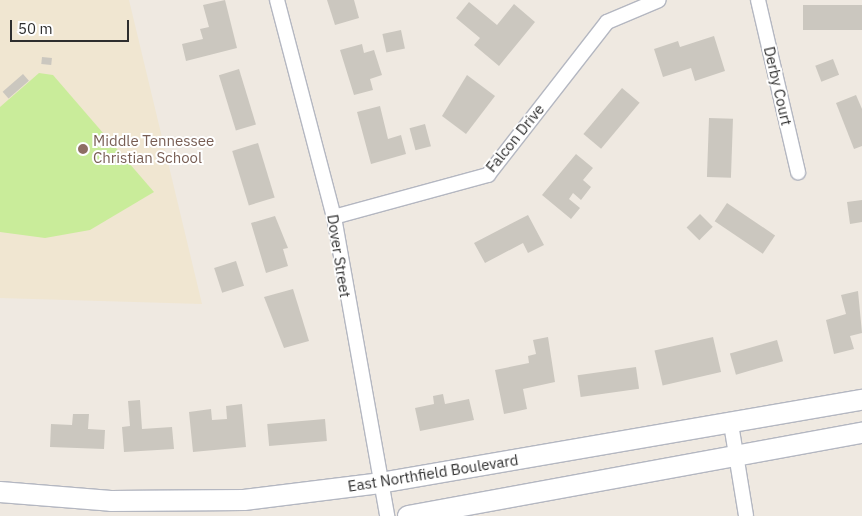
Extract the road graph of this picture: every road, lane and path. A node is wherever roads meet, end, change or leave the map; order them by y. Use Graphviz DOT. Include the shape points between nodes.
graph roads {
  1 [pos="277,0"];
  2 [pos="659,0"];
  3 [pos="758,0"];
  4 [pos="798,172"];
  5 [pos="334,217"];
  6 [pos="862,400"];
  7 [pos="731,424"];
  8 [pos="862,433"];
  9 [pos="736,456"];
  10 [pos="380,483"];
  11 [pos="0,492"];
  12 [pos="387,516"];
  13 [pos="408,516"];
  14 [pos="746,516"];
  1 -- 5 [label="street, Dover Street"];
  2 -- 5 [label="street, Falcon Drive" via="607,22 488,175"];
  3 -- 4 [label="street, Derby Court"];
  5 -- 10 [label="street, Dover Street"];
  6 -- 7 [label="main road, East Northfield Boulevard"];
  7 -- 9 [label="street"];
  7 -- 10 [label="main road, East Northfield Boulevard"];
  8 -- 9 [label="main road"];
  9 -- 13 [label="main road"];
  9 -- 14 [label="street"];
  10 -- 11 [label="main road, East Northfield Boulevard" via="244,500 111,501"];
  10 -- 12 [label="street, Dover Street"];
}
